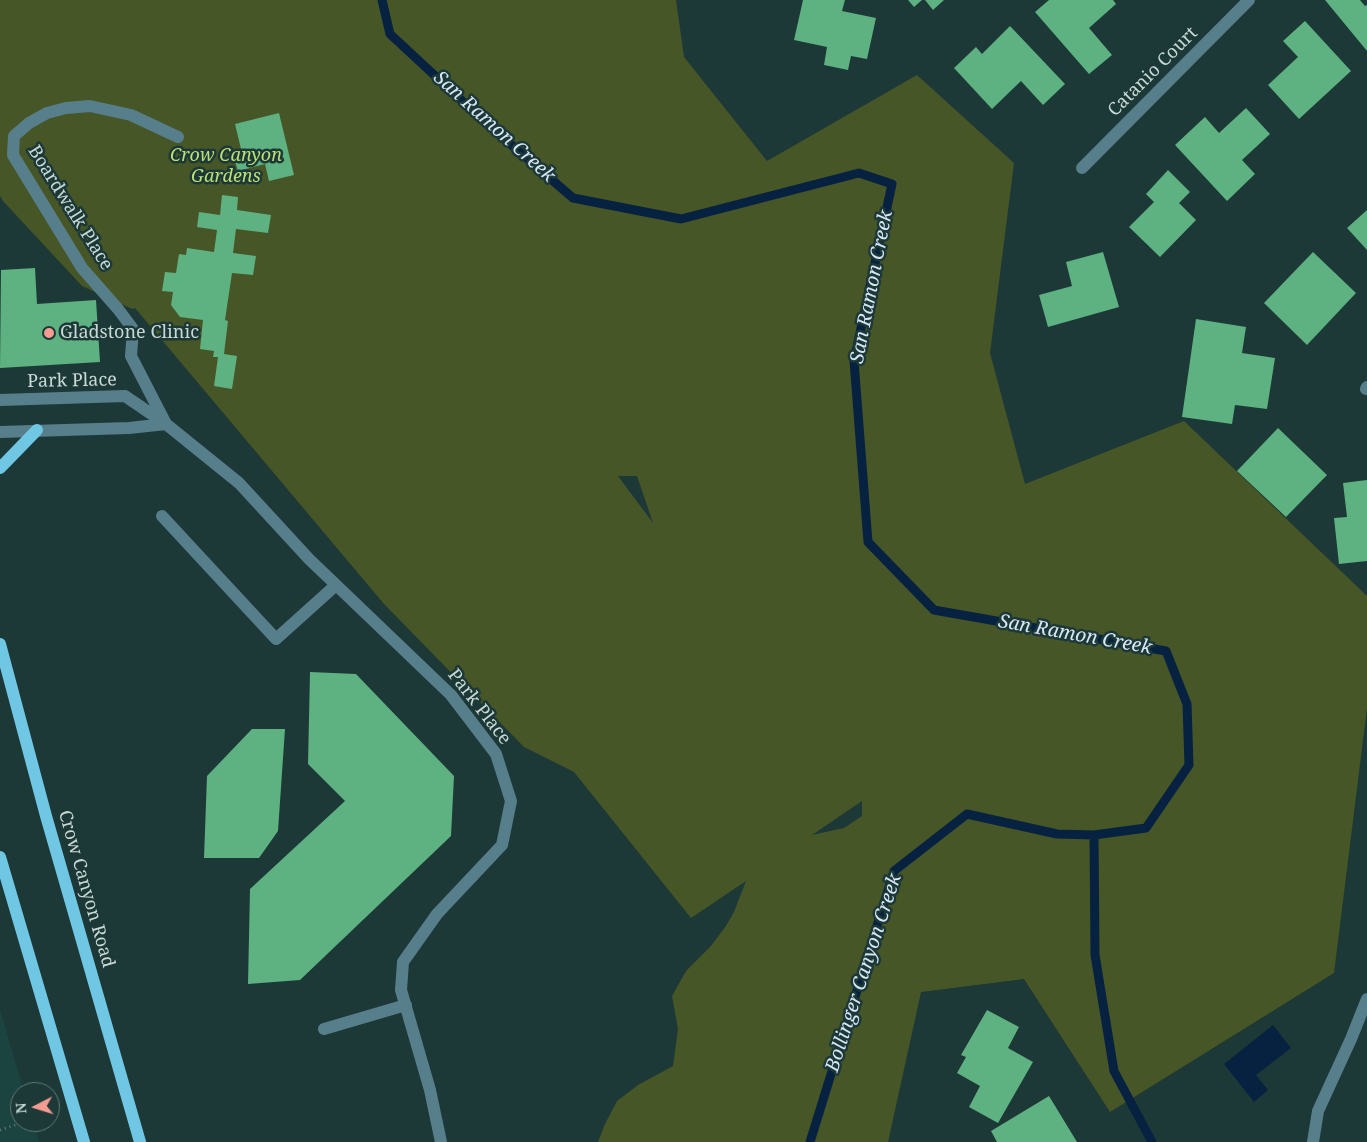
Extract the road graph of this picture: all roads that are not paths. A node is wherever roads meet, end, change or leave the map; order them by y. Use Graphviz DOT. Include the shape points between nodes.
graph roads {
  1 [pos="1249,0"];
  2 [pos="178,136"];
  3 [pos="1082,168"];
  4 [pos="0,400"];
  5 [pos="166,424"];
  6 [pos="38,430"];
  7 [pos="0,432"];
  8 [pos="0,468"];
  9 [pos="162,516"];
  10 [pos="336,585"];
  11 [pos="0,644"];
  12 [pos="0,857"];
  13 [pos="1367,999"];
  14 [pos="406,1005"];
  15 [pos="324,1029"];
  16 [pos="84,1142"];
  17 [pos="140,1142"];
  18 [pos="441,1142"];
  19 [pos="1313,1142"];
  1 -- 3 [label="street, Catanio Court"];
  2 -- 5 [label="street, Boardwalk Place" via="131,115 90,106 66,108 46,113 14,136 12,155 82,268 132,329 131,356"];
  4 -- 5 [label="street, Park Place" via="125,396"];
  5 -- 6 [label="street"];
  5 -- 10 [label="street, Park Place" via="239,483"];
  6 -- 7 [label="street"];
  6 -- 8 [label="main road"];
  9 -- 10 [label="street" via="276,638"];
  10 -- 14 [label="street, Park Place" via="451,695 496,754 511,800 502,844 437,914 403,962 401,990"];
  11 -- 17 [label="main road, Crow Canyon Road"];
  12 -- 16 [label="main road"];
  13 -- 19 [label="street" via="1318,1111"];
  14 -- 15 [label="street"];
  14 -- 18 [label="street, Park Place"];
}
